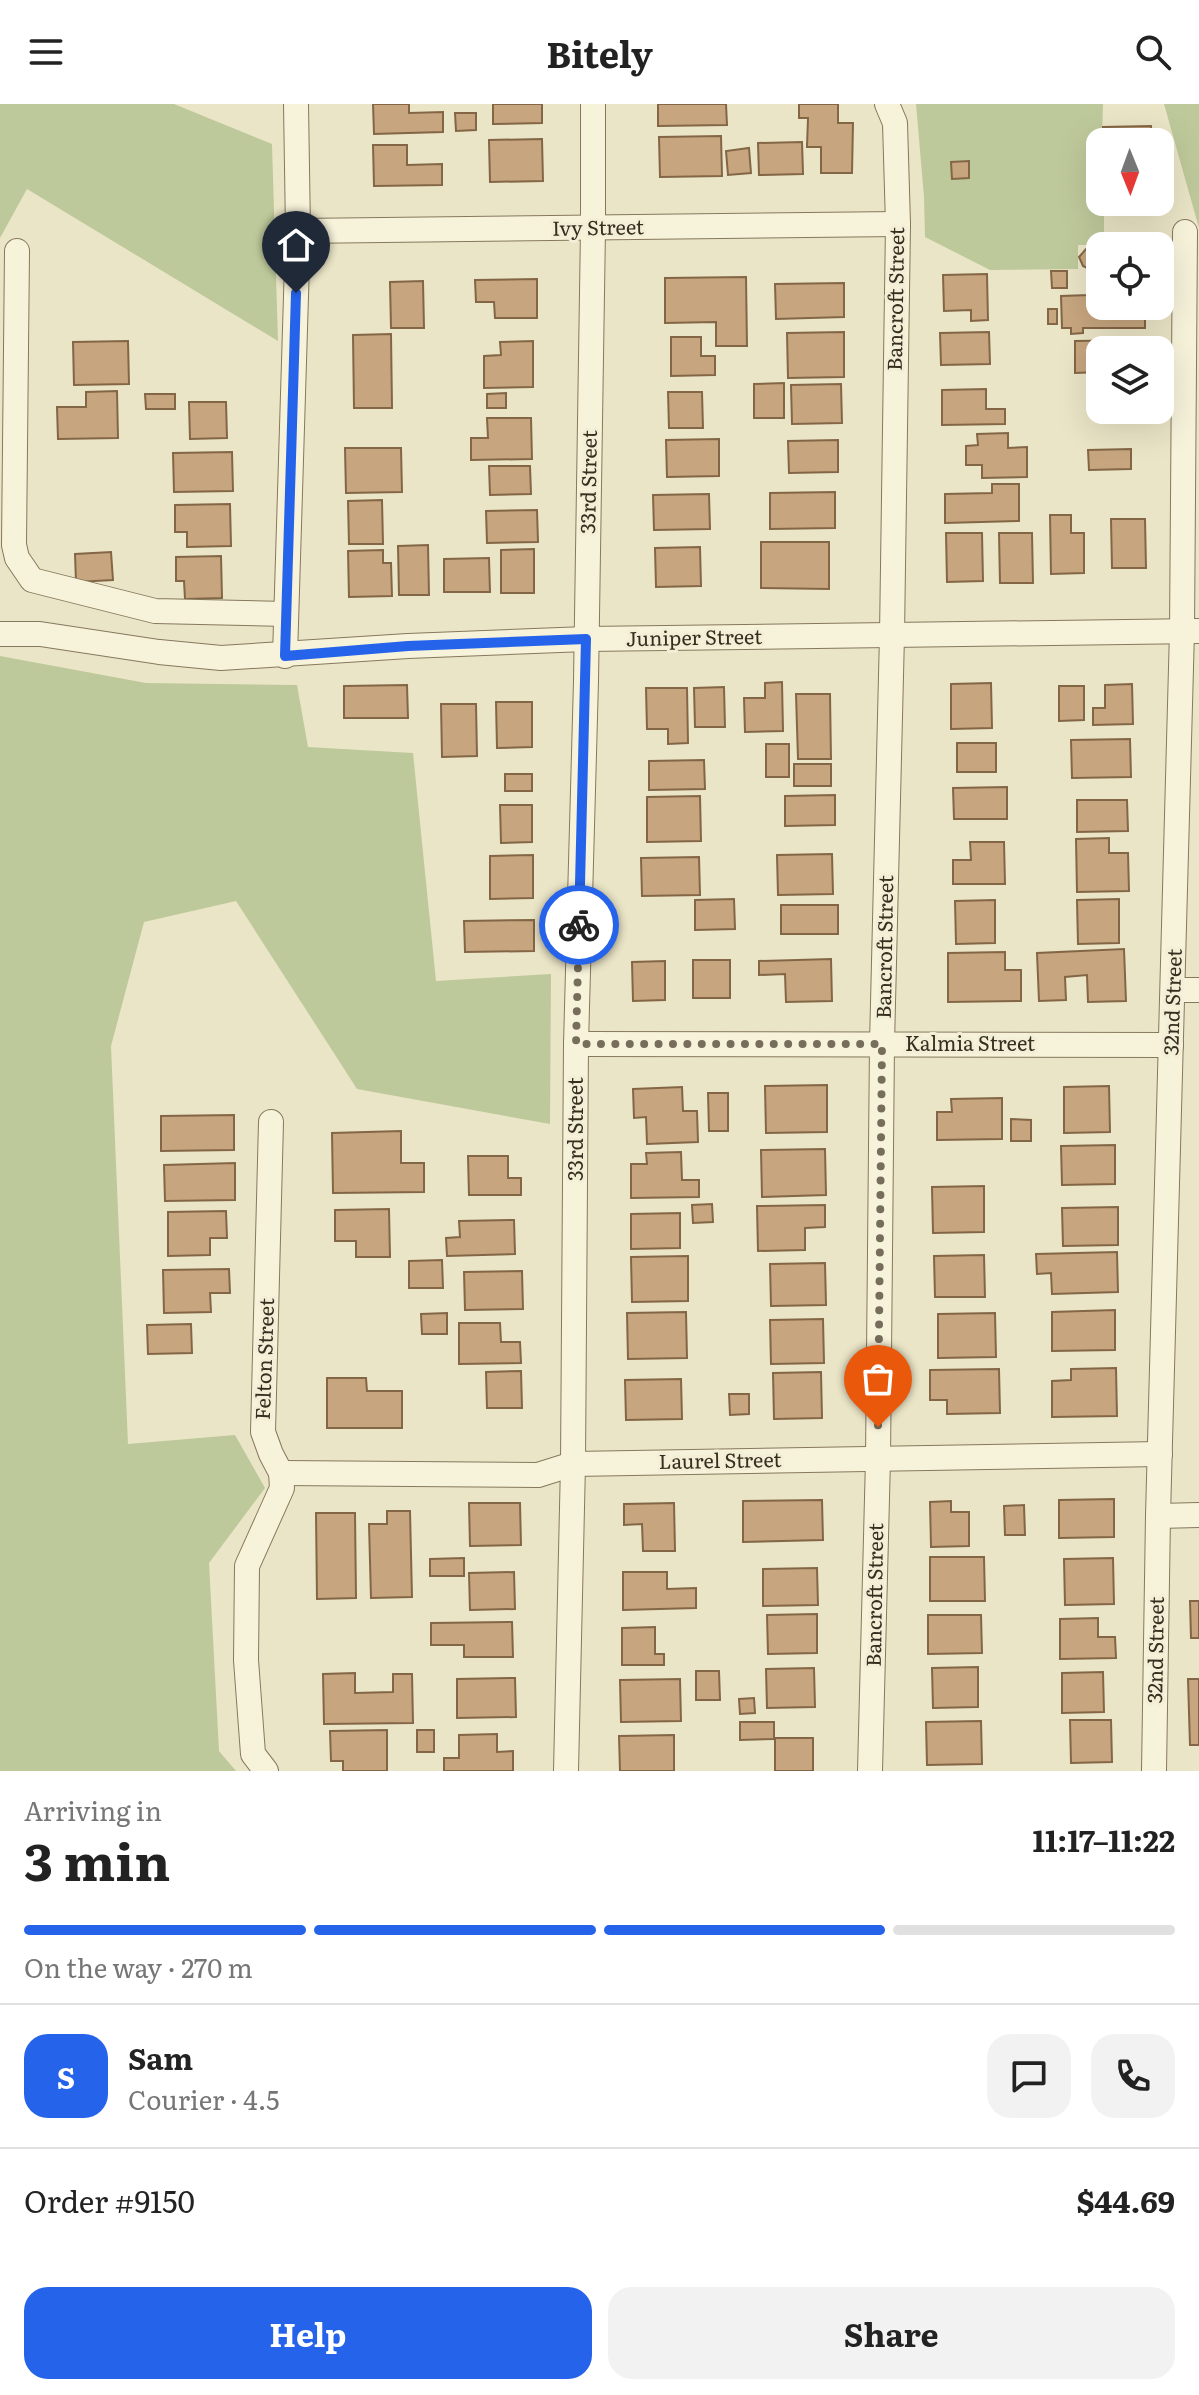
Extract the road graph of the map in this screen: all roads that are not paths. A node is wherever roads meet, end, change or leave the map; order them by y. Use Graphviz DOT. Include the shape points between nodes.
graph roads {
  1 [pos="296,104"];
  2 [pos="593,104"];
  3 [pos="891,113"];
  4 [pos="898,224"];
  5 [pos="593,228"];
  6 [pos="298,231"];
  7 [pos="1185,232"];
  8 [pos="17,251"];
  9 [pos="286,614"];
  10 [pos="1190,631"];
  11 [pos="0,634"];
  12 [pos="892,635"];
  13 [pos="586,639"];
  14 [pos="285,656"];
  15 [pos="1173,990"];
  16 [pos="1199,990"];
  17 [pos="576,1044"];
  18 [pos="882,1044"];
  19 [pos="1171,1045"];
  20 [pos="271,1122"];
  21 [pos="1160,1454"];
  22 [pos="878,1459"];
  23 [pos="573,1464"];
  24 [pos="281,1473"];
  25 [pos="1199,1515"];
  26 [pos="1158,1516"];
  27 [pos="266,1771"];
  28 [pos="566,1771"];
  29 [pos="870,1771"];
  30 [pos="1154,1771"];
  1 -- 6 [label="street"];
  2 -- 5 [label="street, 33rd Street"];
  3 -- 4 [label="street, Bancroft Street"];
  4 -- 5 [label="street, Ivy Street"];
  4 -- 12 [label="street, Bancroft Street"];
  5 -- 6 [label="street, Ivy Street"];
  5 -- 13 [label="street, 33rd Street"];
  6 -- 9 [label="street"];
  7 -- 10 [label="street, 32nd Street"];
  8 -- 9 [label="street" via="14,545 32,580 155,611"];
  9 -- 14 [label="street"];
  10 -- 12 [label="street, Juniper Street"];
  10 -- 15 [label="street, 32nd Street"];
  11 -- 14 [label="street, Juniper Street" via="40,634 221,658"];
  12 -- 13 [label="street, Juniper Street"];
  12 -- 18 [label="street, Bancroft Street"];
  13 -- 14 [label="street, Juniper Street"];
  13 -- 17 [label="street, 33rd Street"];
  15 -- 16 [label="street"];
  15 -- 19 [label="street, 32nd Street"];
  17 -- 18 [label="street, Kalmia Street"];
  17 -- 23 [label="street, 33rd Street"];
  18 -- 19 [label="street, Kalmia Street"];
  18 -- 22 [label="street, Bancroft Street"];
  19 -- 21 [label="street, 32nd Street"];
  20 -- 24 [label="street, Felton Street" via="263,1432"];
  21 -- 22 [label="street, Laurel Street"];
  21 -- 26 [label="street, 32nd Street"];
  22 -- 23 [label="street, Laurel Street"];
  22 -- 29 [label="street, Bancroft Street"];
  23 -- 24 [label="street, Laurel Street" via="538,1475"];
  23 -- 28 [label="street, 33rd Street"];
  24 -- 27 [label="street" via="282,1488 247,1566 253,1754"];
  25 -- 26 [label="street"];
  26 -- 30 [label="street, 32nd Street"];
}
